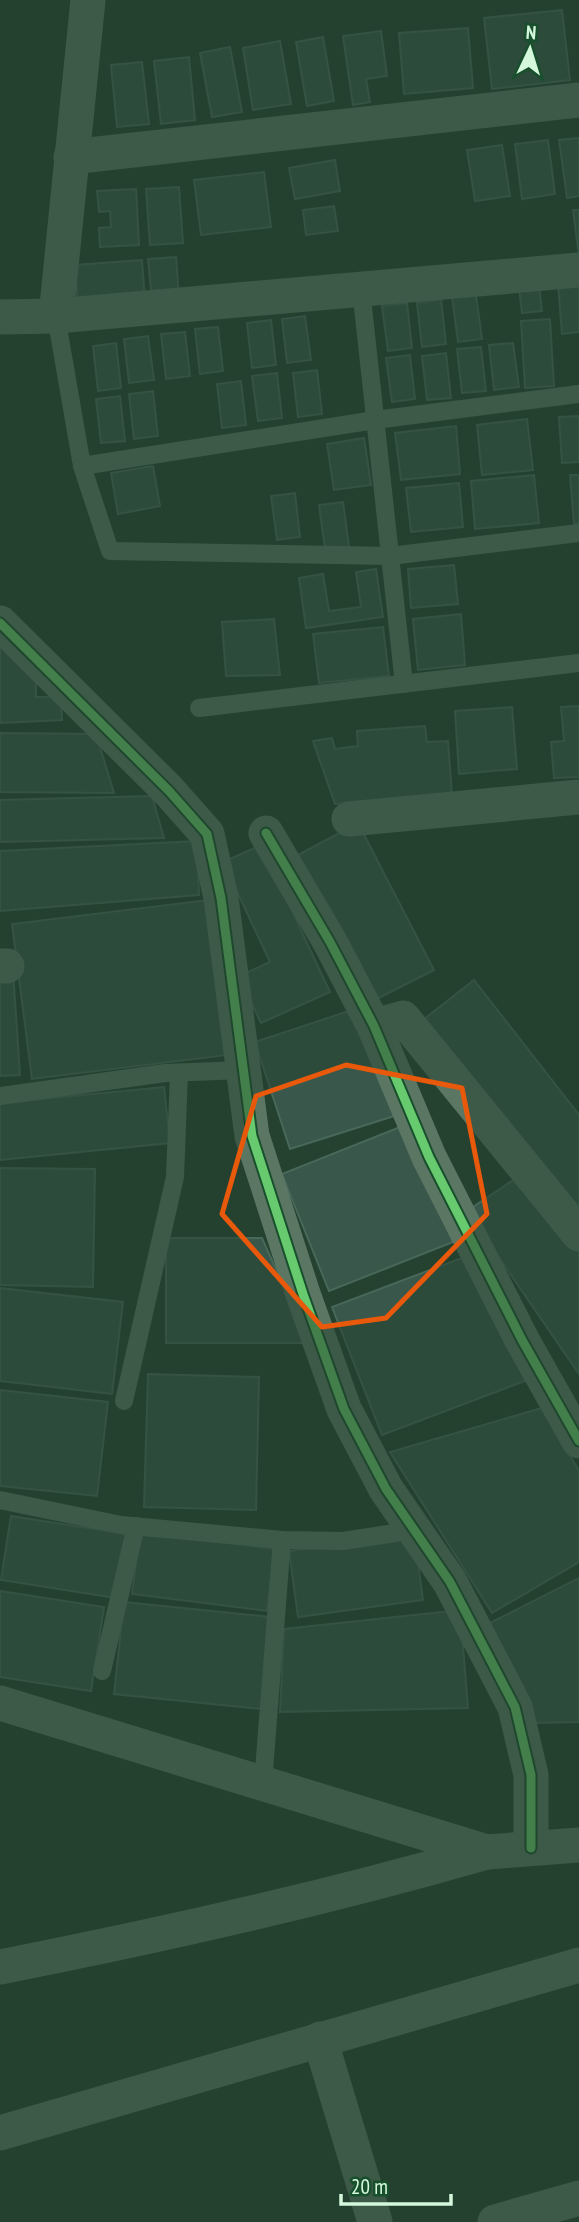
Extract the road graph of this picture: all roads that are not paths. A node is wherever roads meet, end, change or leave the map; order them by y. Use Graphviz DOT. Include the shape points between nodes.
graph roads {
  1 [pos="88,0"];
  2 [pos="579,100"];
  3 [pos="71,158"];
  4 [pos="579,270"];
  5 [pos="361,289"];
  6 [pos="56,316"];
  7 [pos="0,317"];
  8 [pos="579,394"];
  9 [pos="375,420"];
  10 [pos="82,466"];
  11 [pos="579,533"];
  12 [pos="390,556"];
  13 [pos="0,623"];
  14 [pos="579,663"];
  15 [pos="404,684"];
  16 [pos="199,708"];
  17 [pos="579,797"];
  18 [pos="349,820"];
  19 [pos="266,832"];
  20 [pos="374,1026"];
  21 [pos="244,1070"];
  22 [pos="179,1073"];
  23 [pos="0,1096"];
  24 [pos="579,1234"];
  25 [pos="124,1401"];
  26 [pos="579,1441"];
  27 [pos="0,1500"];
  28 [pos="136,1526"];
  29 [pos="414,1530"];
  30 [pos="282,1540"];
  31 [pos="102,1671"];
  32 [pos="0,1703"];
  33 [pos="263,1783"];
  34 [pos="579,1845"];
  35 [pos="531,1849"];
  36 [pos="487,1852"];
  37 [pos="579,1965"];
  38 [pos="0,1967"];
  39 [pos="320,2039"];
  40 [pos="0,2133"];
  41 [pos="579,2198"];
  42 [pos="374,2222"];
  43 [pos="495,2222"];
  1 -- 3 [label="street"];
  2 -- 3 [label="street"];
  3 -- 6 [label="street"];
  4 -- 5 [label="street"];
  5 -- 6 [label="street"];
  5 -- 9 [label="lane"];
  6 -- 7 [label="street"];
  6 -- 10 [label="lane"];
  8 -- 9 [label="lane"];
  9 -- 10 [label="lane"];
  9 -- 12 [label="lane"];
  10 -- 12 [label="lane" via="110,551"];
  11 -- 12 [label="lane"];
  12 -- 15 [label="lane"];
  13 -- 21 [label="street" via="169,791 206,834 221,898"];
  14 -- 15 [label="lane"];
  15 -- 16 [label="lane"];
  17 -- 18 [label="street"];
  19 -- 20 [label="street"];
  20 -- 24 [label="street" via="403,1018"];
  20 -- 26 [label="street" via="429,1157"];
  21 -- 22 [label="lane"];
  21 -- 29 [label="street" via="252,1136 344,1409 386,1489"];
  22 -- 23 [label="lane"];
  22 -- 25 [label="lane" via="174,1177"];
  27 -- 28 [label="lane"];
  28 -- 30 [label="lane"];
  28 -- 31 [label="lane"];
  29 -- 30 [label="lane" via="342,1541"];
  29 -- 35 [label="street" via="450,1582 515,1707 531,1775"];
  30 -- 33 [label="lane"];
  32 -- 33 [label="street"];
  33 -- 36 [label="street"];
  34 -- 35 [label="street"];
  35 -- 36 [label="street"];
  36 -- 38 [label="street" via="384,1881"];
  37 -- 39 [label="street"];
  39 -- 40 [label="street"];
  39 -- 42 [label="street"];
  41 -- 43 [label="street"];
}
